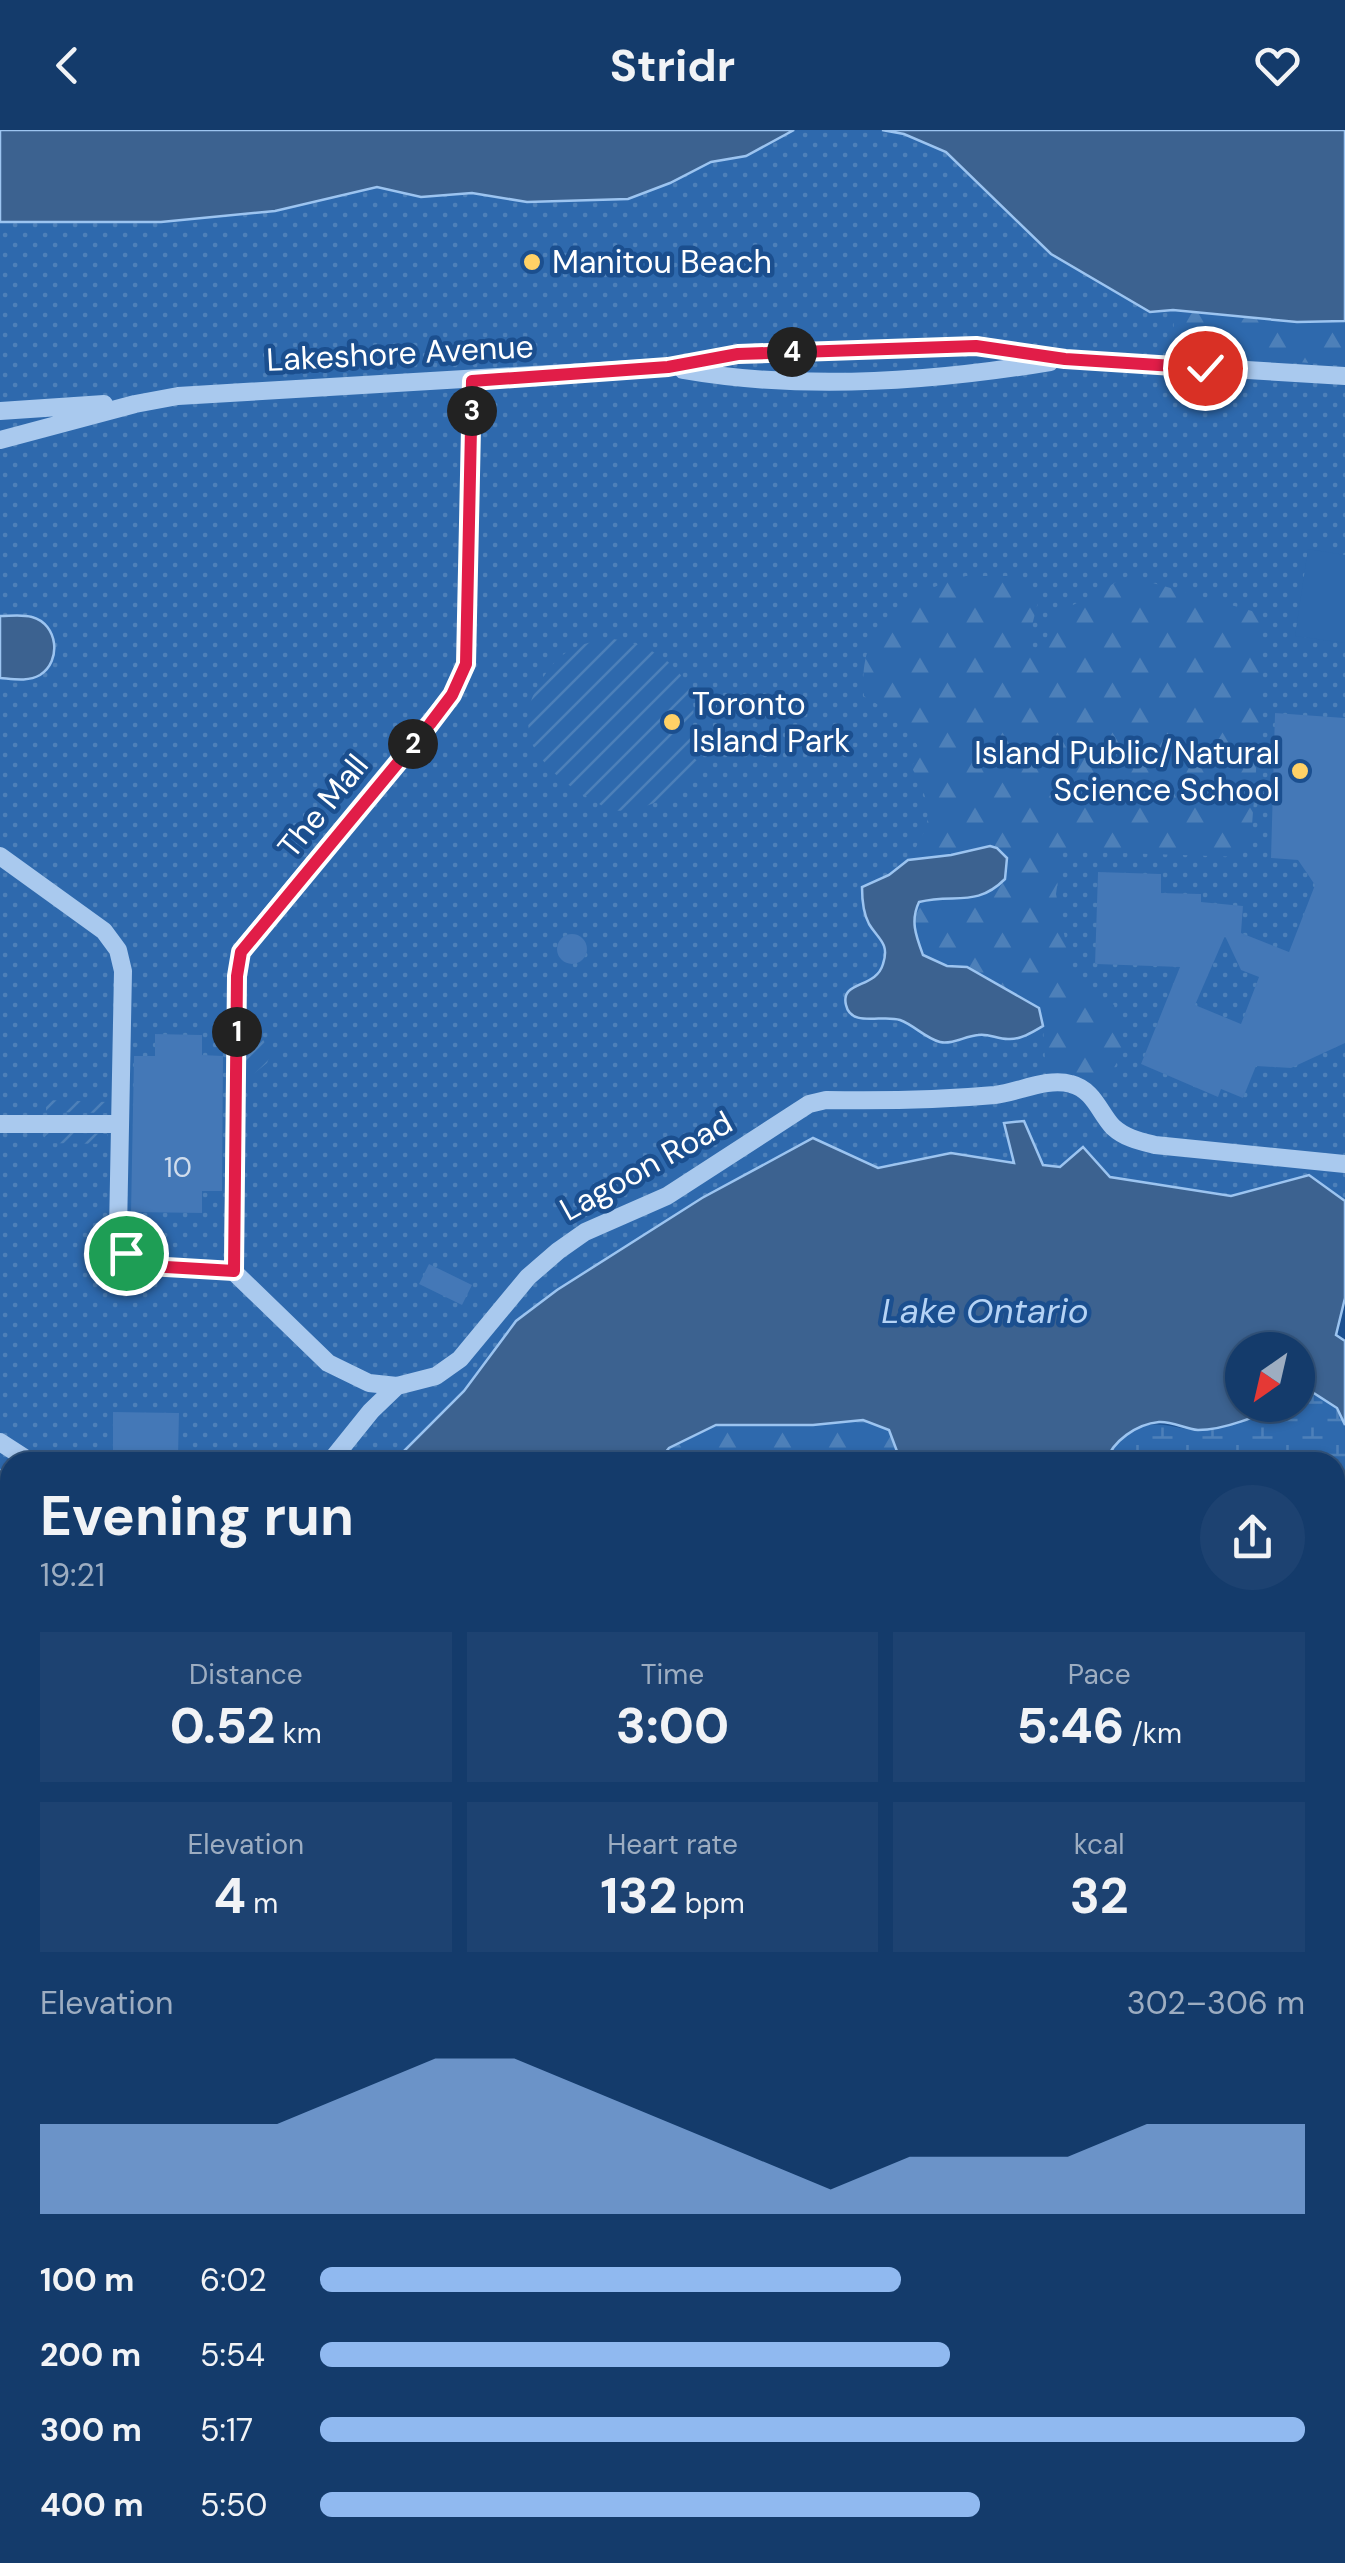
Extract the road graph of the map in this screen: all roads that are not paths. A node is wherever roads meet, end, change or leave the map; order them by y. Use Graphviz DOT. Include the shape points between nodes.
graph roads {
  1 [pos="1065,359"];
  2 [pos="668,367"];
  3 [pos="1345,376"];
  4 [pos="472,381"];
  5 [pos="135,404"];
  6 [pos="0,410"];
  7 [pos="0,440"];
  8 [pos="0,856"];
  9 [pos="0,1124"];
  10 [pos="120,1124"];
  11 [pos="1345,1164"];
  12 [pos="234,1271"];
  13 [pos="397,1386"];
  14 [pos="338,1452"];
  1 -- 2 [label="lane, Lakeshore Avenue" via="976,346 738,354"];
  1 -- 2 [label="lane, Lakeshore Avenue" via="972,374 862,380 738,379"];
  1 -- 3 [label="lane, Lakeshore Avenue"];
  2 -- 4 [label="lane, Lakeshore Avenue"];
  4 -- 5 [label="lane, Lakeshore Avenue" via="238,391"];
  4 -- 12 [label="lane, The Mall" via="466,664 430,724 241,952"];
  5 -- 6 [label="lane, Lakeshore Avenue"];
  5 -- 7 [label="lane, Lakeshore Avenue"];
  8 -- 10 [label="lane" via="104,930 118,950 124,972"];
  9 -- 10 [label="lane"];
  10 -- 12 [label="lane" via="118,1231 126,1253 149,1266"];
  11 -- 13 [label="lane, Lagoon Road" via="1128,1138 1098,1102 1070,1083 946,1099 826,1100 809,1104 667,1196 585,1232 528,1278 450,1368"];
  12 -- 13 [label="lane" via="328,1363 369,1383"];
  13 -- 14 [label="lane, Lagoon Road"];
}
